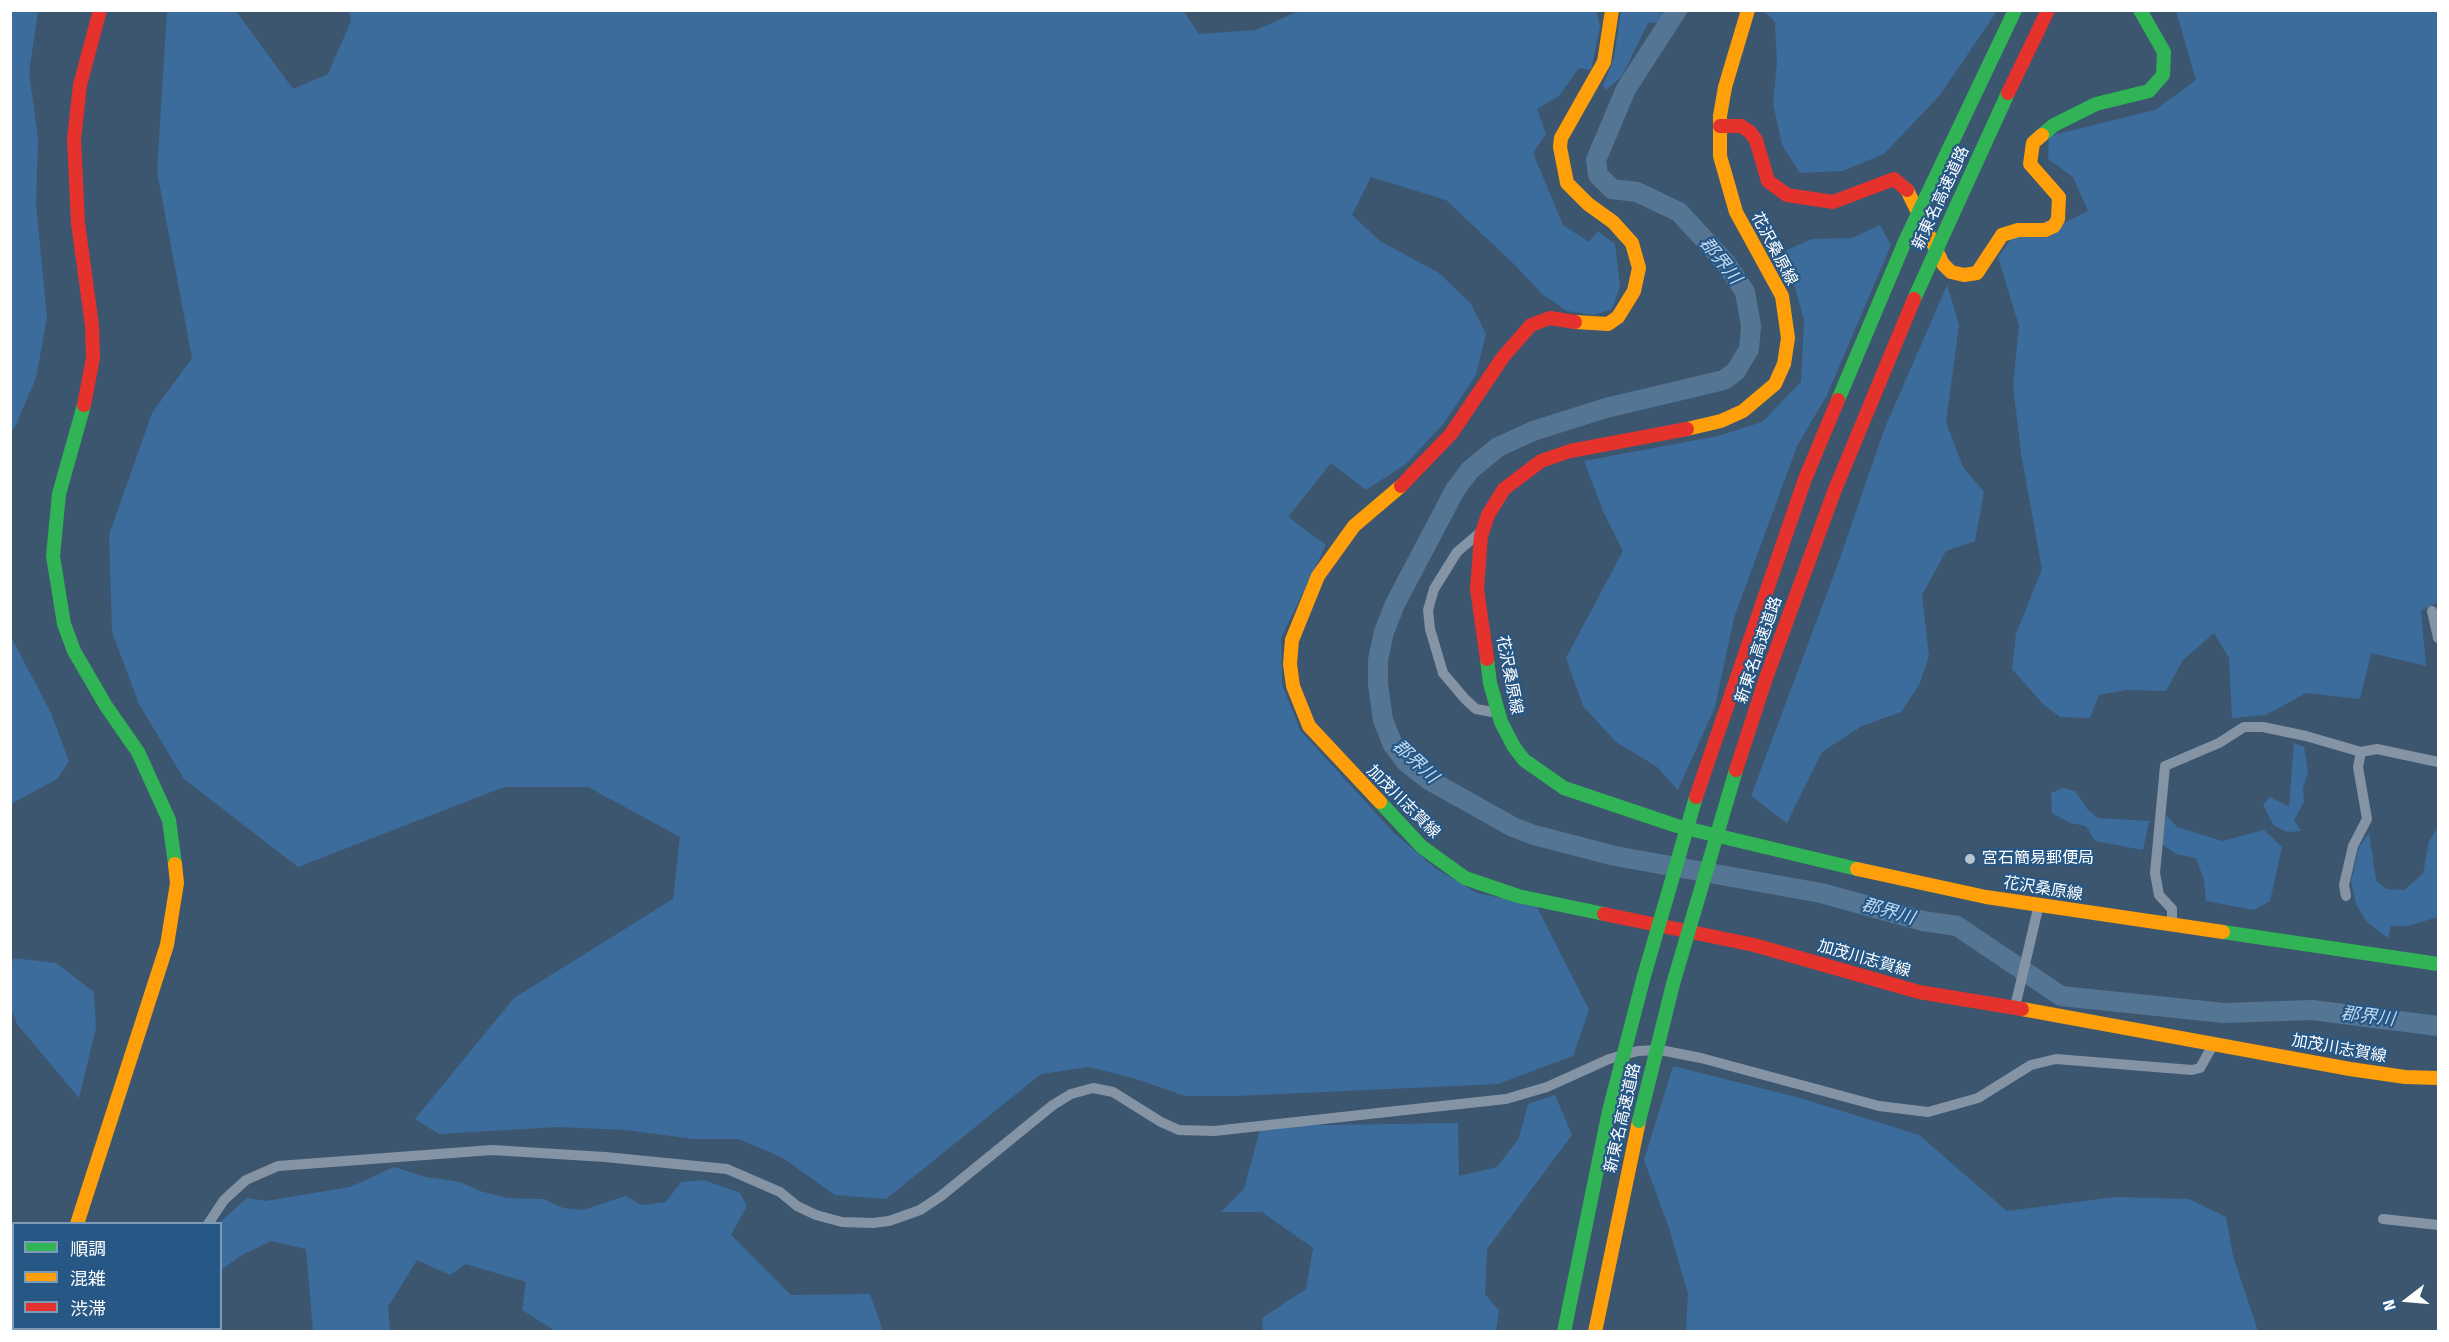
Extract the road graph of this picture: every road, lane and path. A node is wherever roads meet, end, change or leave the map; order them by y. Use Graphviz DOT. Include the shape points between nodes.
graph roads {
  1 [pos="100,10"];
  2 [pos="1612,10"];
  3 [pos="1748,10"];
  4 [pos="2015,10"];
  5 [pos="2048,10"];
  6 [pos="2140,10"];
  7 [pos="1720,126"];
  8 [pos="1484,530"];
  9 [pos="2432,611"];
  10 [pos="2439,638"];
  11 [pos="1498,713"];
  12 [pos="2361,752"];
  13 [pos="2438,761"];
  14 [pos="2346,896"];
  15 [pos="2037,910"];
  16 [pos="2172,924"];
  17 [pos="2439,963"];
  18 [pos="2017,1001"];
  19 [pos="2213,1045"];
  20 [pos="2439,1078"];
  21 [pos="2383,1220"];
  22 [pos="78,1222"];
  23 [pos="209,1222"];
  24 [pos="2439,1225"];
  25 [pos="1564,1332"];
  26 [pos="1595,1332"];
  1 -- 22 [label="main road" via="80,86 74,139 78,223 93,358 88,391 59,494 53,556 64,624 88,678 138,752 169,820 177,883 167,945"];
  2 -- 18 [label="main road, 加茂川志賀線" via="1604,62 1561,138 1560,147 1567,183 1632,243 1640,268 1634,291 1618,317 1608,324 1550,318 1531,325 1425,464 1354,525 1318,576 1292,640 1293,686 1303,715 1336,757 1407,833 1465,878 1518,896 1754,945 1919,992"];
  3 -- 7 [label="main road, 花沢桑原線" via="1725,87"];
  4 -- 25 [label="main road, 新東名高速道路, bridge" via="1906,239 1805,479 1691,813 1609,1111"];
  5 -- 26 [label="main road, 新東名高速道路, bridge" via="1949,218 1891,352 1830,502 1766,678 1672,984"];
  6 -- 7 [label="main road" via="2164,52 2165,67 2157,84 2149,91 2080,111 2038,138 2031,148 2030,164 2059,197 2060,212 2054,226 2002,235 1977,273 1951,272 1942,264 1906,187 1894,179 1833,202 1786,195 1768,181 1750,132 1741,126"];
  7 -- 8 [label="main road, 花沢桑原線" via="1720,156 1736,212 1771,273 1786,313 1784,364 1775,384 1743,411 1721,421 1599,444 1541,461 1504,489"];
  8 -- 11 [label="main road, 花沢桑原線" via="1478,552 1477,589"];
  8 -- 11 [label="street" via="1457,552 1434,589 1428,610 1443,673 1476,709"];
  9 -- 10 [label="street"];
  11 -- 15 [label="main road, 花沢桑原線" via="1524,760 1564,788 1677,826"];
  12 -- 13 [label="street" via="2377,749"];
  12 -- 14 [label="street" via="2358,767 2367,819 2353,846 2344,885"];
  12 -- 16 [label="street" via="2296,734 2244,727 2165,766 2155,873 2159,894 2172,909"];
  15 -- 16 [label="main road, 花沢桑原線"];
  15 -- 18 [label="street"];
  16 -- 17 [label="main road, 花沢桑原線"];
  18 -- 19 [label="main road, 加茂川志賀線"];
  19 -- 20 [label="main road, 加茂川志賀線" via="2405,1077"];
  19 -- 23 [label="street" via="2200,1068 2192,1070 2055,1059 2031,1065 1978,1098 1928,1112 1879,1106 1660,1050 1609,1059 1547,1087 1506,1099 1214,1131 1179,1130 1113,1092 1093,1088 1071,1094 1053,1105 920,1210 873,1223 842,1222 816,1215 780,1192 727,1169 492,1150 278,1166 246,1180 224,1200"];
  21 -- 24 [label="street"];
}
